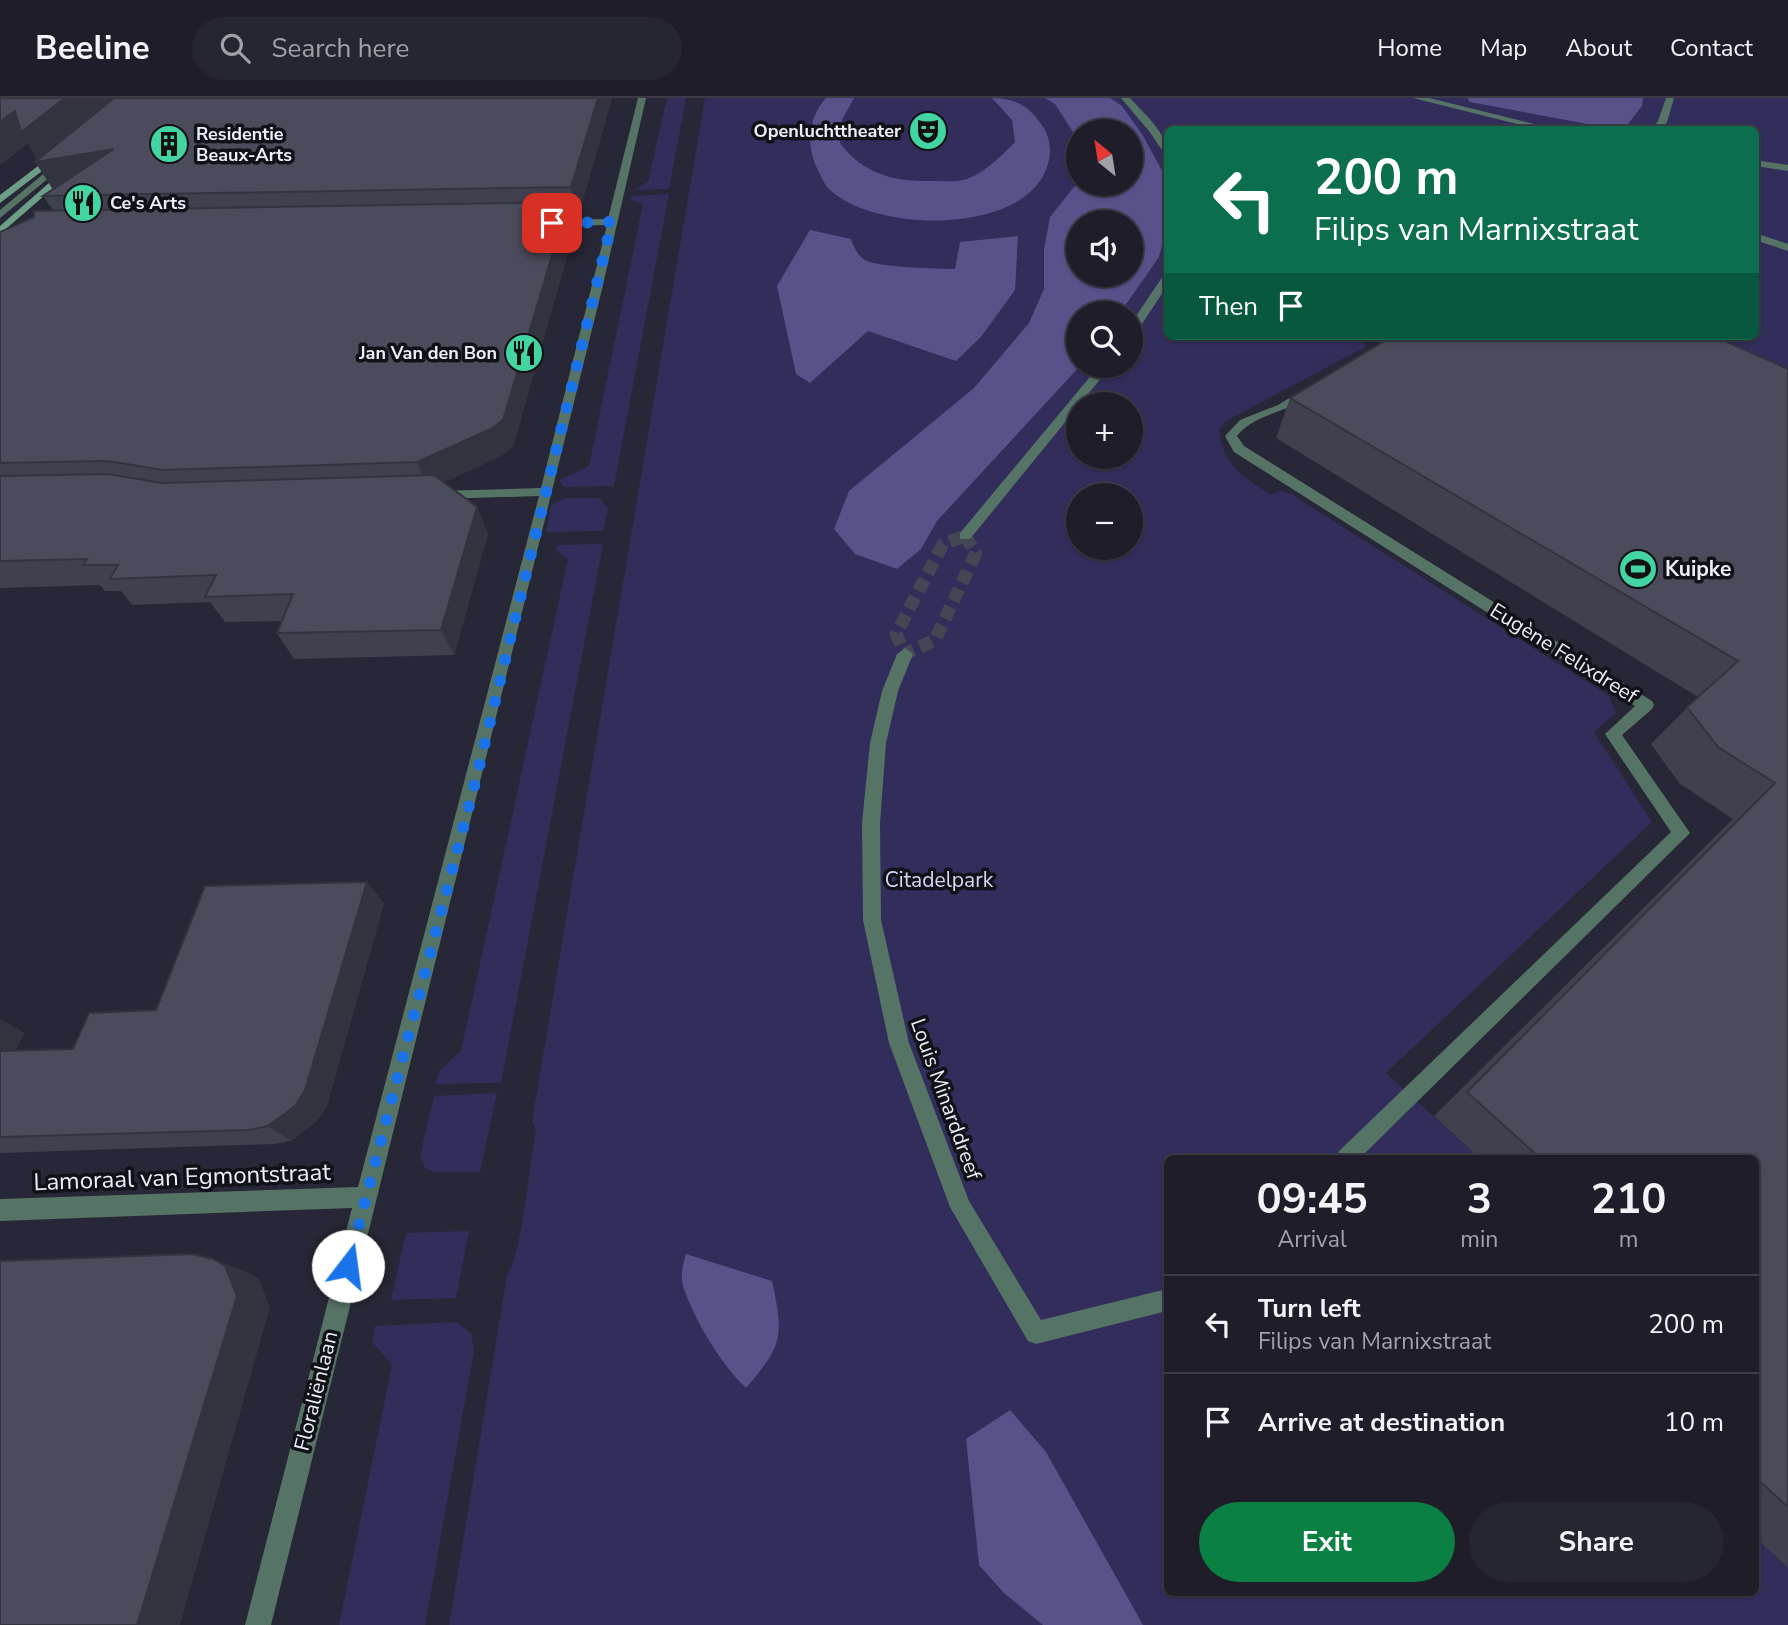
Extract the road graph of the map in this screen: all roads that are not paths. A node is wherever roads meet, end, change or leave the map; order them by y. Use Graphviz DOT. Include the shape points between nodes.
graph roads {
  1 [pos="642,98"];
  2 [pos="1125,98"];
  3 [pos="1417,98"];
  4 [pos="1670,98"];
  5 [pos="1538,126"];
  6 [pos="1658,126"];
  7 [pos="1164,146"];
  8 [pos="64,150"];
  9 [pos="76,151"];
  10 [pos="78,163"];
  11 [pos="1759,164"];
  12 [pos="1788,168"];
  13 [pos="3,199"];
  14 [pos="0,215"];
  15 [pos="612,222"];
  16 [pos="538,223"];
  17 [pos="0,232"];
  18 [pos="14,232"];
  19 [pos="1759,237"];
  20 [pos="1788,248"];
  21 [pos="1164,283"];
  22 [pos="1143,314"];
  23 [pos="1095,378"];
  24 [pos="1324,383"];
  25 [pos="545,492"];
  26 [pos="428,496"];
  27 [pos="965,536"];
  28 [pos="905,654"];
  29 [pos="1349,1155"];
  30 [pos="367,1198"];
  31 [pos="0,1210"];
  32 [pos="1164,1301"];
  33 [pos="258,1625"];
  1 -- 15 [label="street, Floraliënlaan"];
  2 -- 7 [label="street"];
  3 -- 5 [label="street"];
  4 -- 6 [label="street"];
  8 -- 13 [label="main road"];
  9 -- 14 [label="street"];
  10 -- 17 [label="main road"];
  11 -- 12 [label="street"];
  15 -- 16 [label="street"];
  15 -- 25 [label="street, Floraliënlaan"];
  17 -- 18 [label="street"];
  19 -- 20 [label="street"];
  21 -- 22 [label="street"];
  23 -- 27 [label="street"];
  24 -- 29 [label="street, Eugène Felixdreef" via="1275,411 1254,415 1231,436 1240,449 1646,705 1613,734 1681,833"];
  25 -- 26 [label="street"];
  25 -- 30 [label="street, Floraliënlaan"];
  28 -- 32 [label="street, Louis Minarddreef" via="890,691 878,743 871,824 872,920 898,1043 961,1207 1036,1333"];
  30 -- 31 [label="street, Lamoraal van Egmontstraat"];
  30 -- 33 [label="street, Floraliënlaan"];
}
